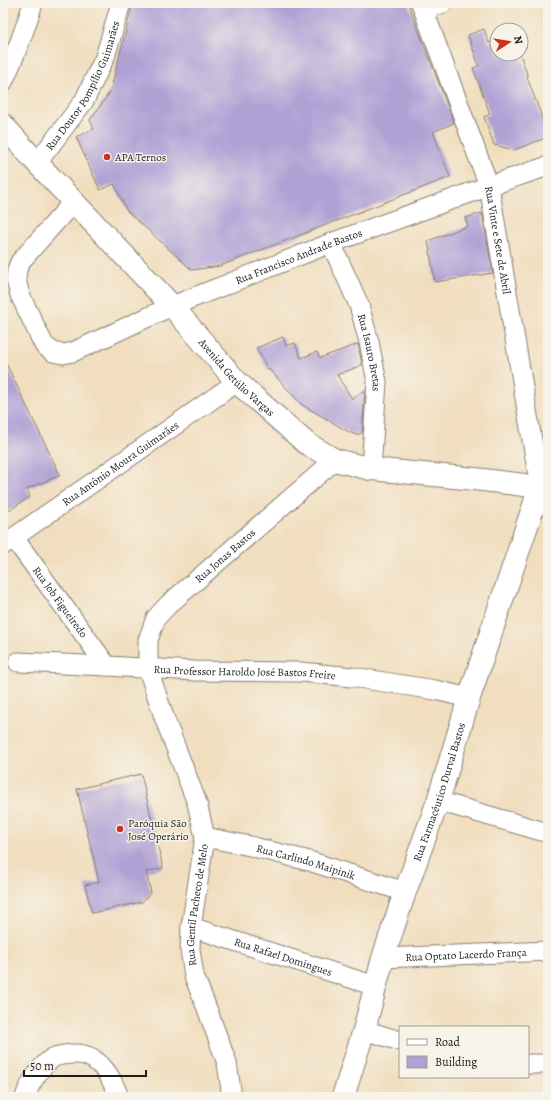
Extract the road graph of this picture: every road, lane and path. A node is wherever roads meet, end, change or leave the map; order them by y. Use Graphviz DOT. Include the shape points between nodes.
graph roads {
  1 [pos="33,3"];
  2 [pos="121,3"];
  3 [pos="443,3"];
  4 [pos="422,7"];
  5 [pos="3,82"];
  6 [pos="3,125"];
  7 [pos="38,163"];
  8 [pos="548,166"];
  9 [pos="489,186"];
  10 [pos="74,201"];
  11 [pos="331,243"];
  12 [pos="172,306"];
  13 [pos="238,382"];
  14 [pos="335,460"];
  15 [pos="370,469"];
  16 [pos="544,488"];
  17 [pos="9,541"];
  18 [pos="18,662"];
  19 [pos="106,666"];
  20 [pos="148,669"];
  21 [pos="469,698"];
  22 [pos="438,801"];
  23 [pos="548,833"];
  24 [pos="205,837"];
  25 [pos="405,892"];
  26 [pos="191,927"];
  27 [pos="548,951"];
  28 [pos="383,958"];
  29 [pos="375,986"];
  30 [pos="364,1030"];
  31 [pos="399,1041"];
  32 [pos="529,1064"];
  33 [pos="548,1064"];
  34 [pos="25,1097"];
  35 [pos="119,1097"];
  36 [pos="232,1097"];
  37 [pos="343,1097"];
  1 -- 5 [label="street"];
  2 -- 7 [label="street, Rua Doutor Pompílio Guimarães" via="105,57 84,101"];
  3 -- 4 [label="street"];
  4 -- 9 [label="street, Rua Vinte e Sete de Abril"];
  6 -- 7 [label="main road, Avenida Getúlio Vargas"];
  7 -- 10 [label="main road, Avenida Getúlio Vargas"];
  8 -- 9 [label="street, Rua Francisco Andrade Bastos"];
  9 -- 11 [label="street, Rua Francisco Andrade Bastos"];
  9 -- 16 [label="street, Rua Vinte e Sete de Abril"];
  10 -- 12 [label="main road, Avenida Getúlio Vargas"];
  10 -- 12 [label="street, Rua Francisco Andrade Bastos" via="20,262 17,270 16,280 20,295 44,345 53,352 73,352"];
  11 -- 12 [label="street, Rua Francisco Andrade Bastos"];
  11 -- 15 [label="street, Rua Isauro Bretas" via="359,305 370,342 377,382"];
  12 -- 13 [label="main road, Avenida Getúlio Vargas"];
  13 -- 14 [label="main road, Avenida Getúlio Vargas" via="306,443"];
  13 -- 17 [label="street, Rua Antônio Moura Guimarães"];
  14 -- 15 [label="main road, Avenida Getúlio Vargas"];
  14 -- 20 [label="street, Rua Jonas Bastos" via="164,609 156,618 148,640"];
  15 -- 16 [label="main road, Avenida Getúlio Vargas"];
  16 -- 21 [label="main road, Rua Farmacêutico Durval Bastos"];
  17 -- 19 [label="street, Rua Job Figueiredo"];
  18 -- 19 [label="street, Rua Professor Haroldo José Bastos Freire"];
  19 -- 20 [label="street, Rua Professor Haroldo José Bastos Freire"];
  20 -- 21 [label="street, Rua Professor Haroldo José Bastos Freire" via="301,672 435,690"];
  20 -- 24 [label="street, Rua Gentil Pacheco de Melo" via="197,802"];
  21 -- 22 [label="main road, Rua Farmacêutico Durval Bastos"];
  22 -- 23 [label="street"];
  22 -- 25 [label="main road, Rua Farmacêutico Durval Bastos"];
  24 -- 25 [label="street, Rua Carlindo Maipinik" via="309,861"];
  24 -- 26 [label="street, Rua Gentil Pacheco de Melo"];
  25 -- 28 [label="main road, Rua Farmacêutico Durval Bastos"];
  26 -- 29 [label="street, Rua Rafael Domingues"];
  26 -- 36 [label="street, Rua Gentil Pacheco de Melo" via="190,949 194,976 227,1063"];
  27 -- 28 [label="street, Rua Optato Lacerdo França"];
  28 -- 29 [label="main road, Rua Farmacêutico Durval Bastos"];
  29 -- 30 [label="main road, Rua Farmacêutico Durval Bastos"];
  30 -- 31 [label="street"];
  30 -- 37 [label="main road, Rua Farmacêutico Durval Bastos"];
  32 -- 33 [label="street"];
  34 -- 35 [label="street" via="42,1068 52,1058 67,1054 84,1055 98,1062 111,1077"];
}
